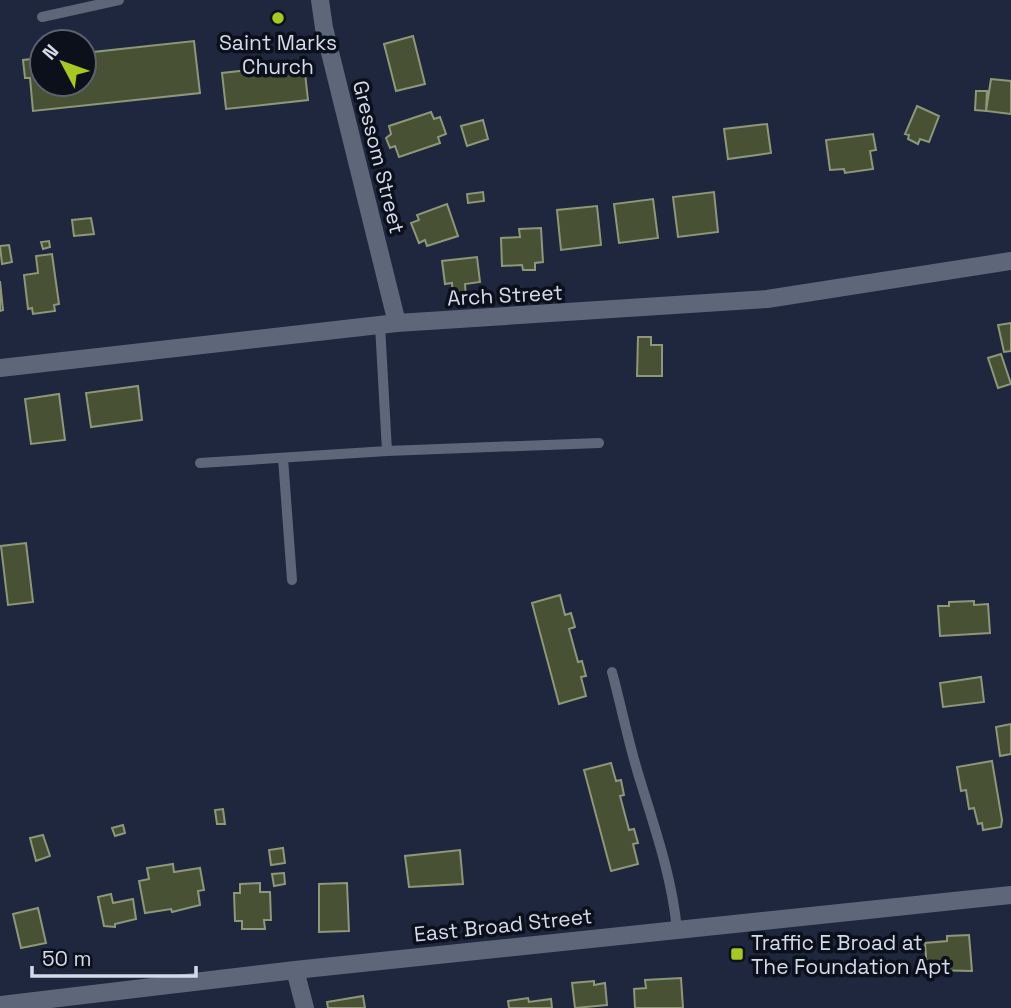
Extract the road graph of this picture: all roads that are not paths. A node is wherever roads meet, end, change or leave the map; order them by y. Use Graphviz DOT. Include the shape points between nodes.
graph roads {
  1 [pos="119,0"];
  2 [pos="320,0"];
  3 [pos="42,17"];
  4 [pos="1011,261"];
  5 [pos="388,324"];
  6 [pos="0,368"];
  7 [pos="599,443"];
  8 [pos="387,451"];
  9 [pos="283,458"];
  10 [pos="200,463"];
  11 [pos="292,580"];
  12 [pos="612,672"];
  13 [pos="1011,895"];
  14 [pos="677,930"];
  15 [pos="295,970"];
  16 [pos="0,1005"];
  17 [pos="305,1008"];
  1 -- 3 [label="lane"];
  2 -- 5 [label="street, Gressom Street"];
  4 -- 5 [label="street, Arch Street" via="767,299"];
  5 -- 6 [label="street, Arch Street"];
  5 -- 8 [label="lane"];
  7 -- 8 [label="lane"];
  8 -- 9 [label="lane"];
  9 -- 10 [label="lane"];
  9 -- 11 [label="lane"];
  12 -- 14 [label="lane" via="663,852"];
  13 -- 14 [label="street, East Broad Street"];
  14 -- 15 [label="street, East Broad Street"];
  15 -- 16 [label="street, East Broad Street"];
  15 -- 17 [label="street"];
}
